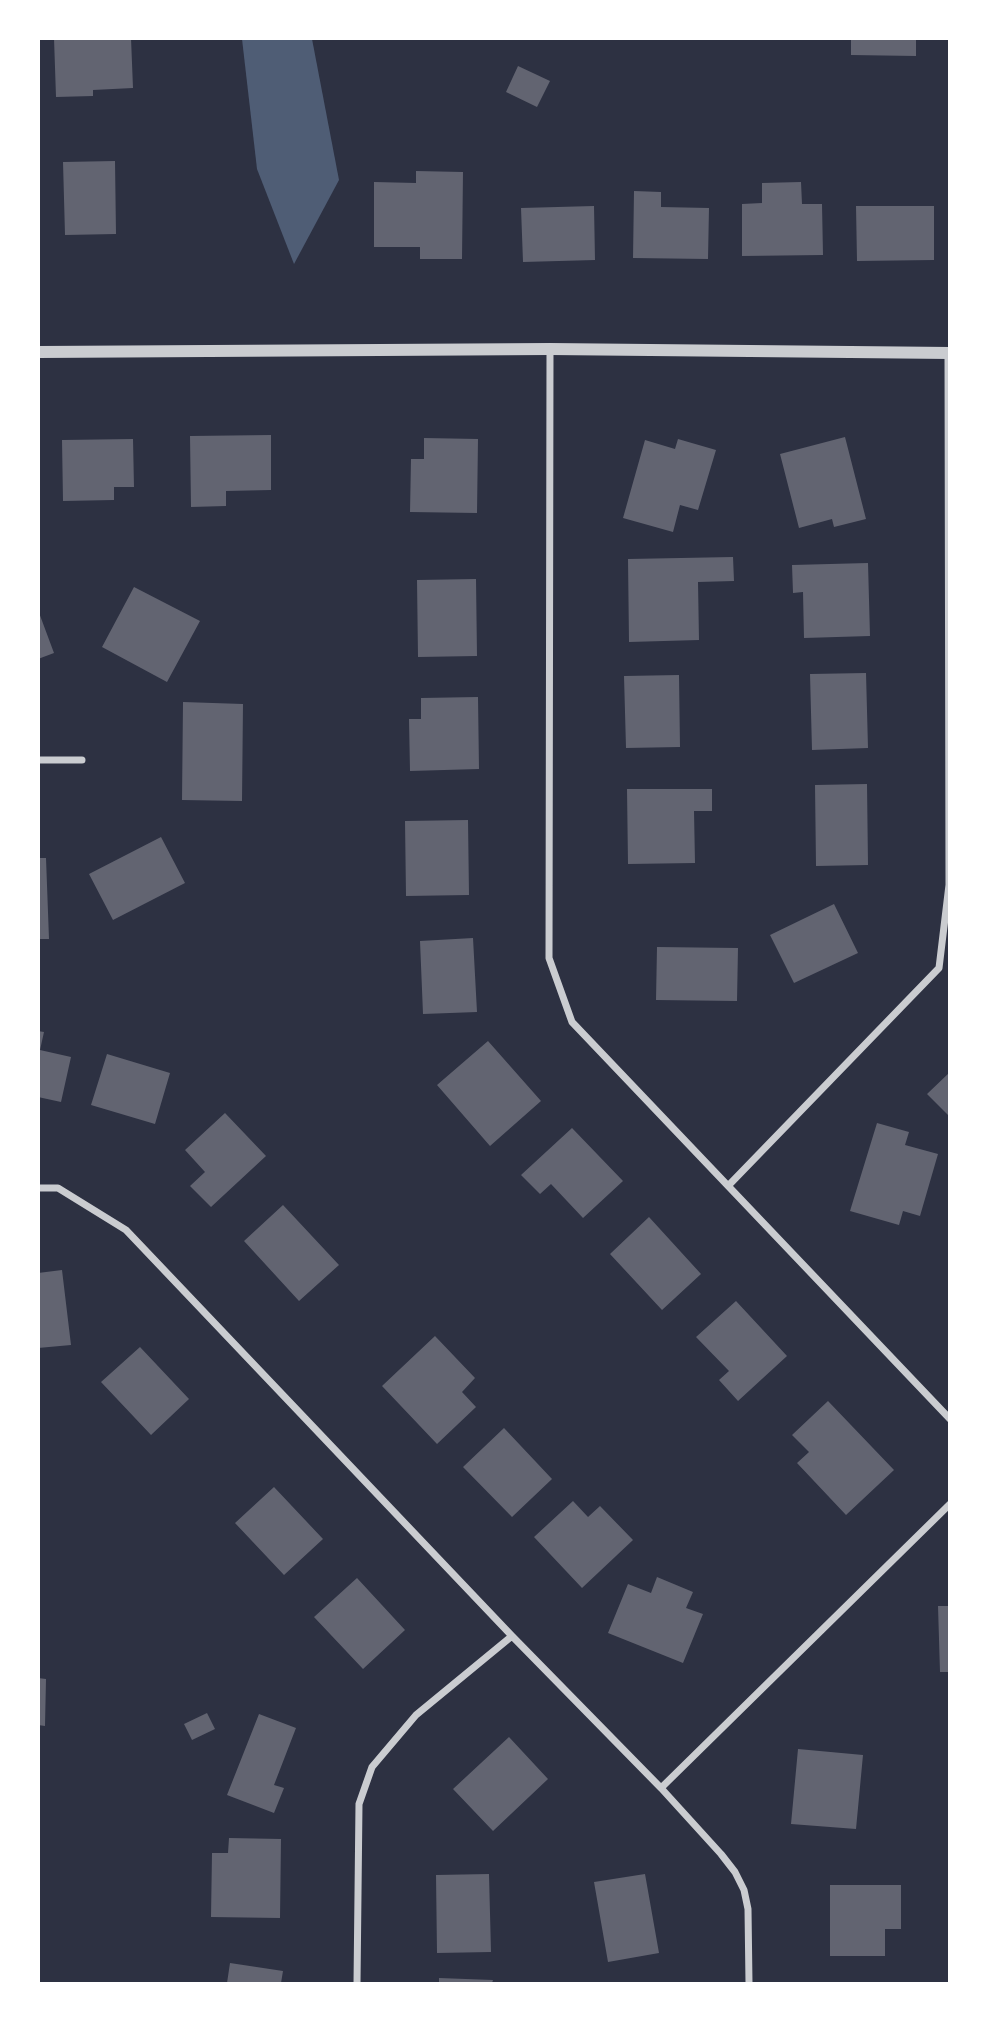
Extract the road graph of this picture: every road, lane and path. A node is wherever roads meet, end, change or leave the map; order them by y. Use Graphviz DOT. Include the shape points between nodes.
graph roads {
  1 [pos="550,349"];
  2 [pos="38,352"];
  3 [pos="949,353"];
  4 [pos="38,760"];
  5 [pos="82,760"];
  6 [pos="728,1186"];
  7 [pos="38,1188"];
  8 [pos="950,1419"];
  9 [pos="950,1504"];
  10 [pos="512,1636"];
  11 [pos="661,1788"];
  12 [pos="357,1983"];
  13 [pos="750,1983"];
  1 -- 2 [label="street"];
  1 -- 3 [label="street"];
  1 -- 6 [label="street" via="549,958 572,1022"];
  3 -- 6 [label="street" via="950,885 939,968"];
  4 -- 5 [label="street"];
  6 -- 8 [label="street"];
  7 -- 10 [label="street" via="58,1188 127,1230"];
  9 -- 11 [label="street"];
  10 -- 11 [label="street"];
  10 -- 12 [label="street" via="416,1715 372,1767 359,1804"];
  11 -- 13 [label="street" via="735,1871 744,1890"];
}
